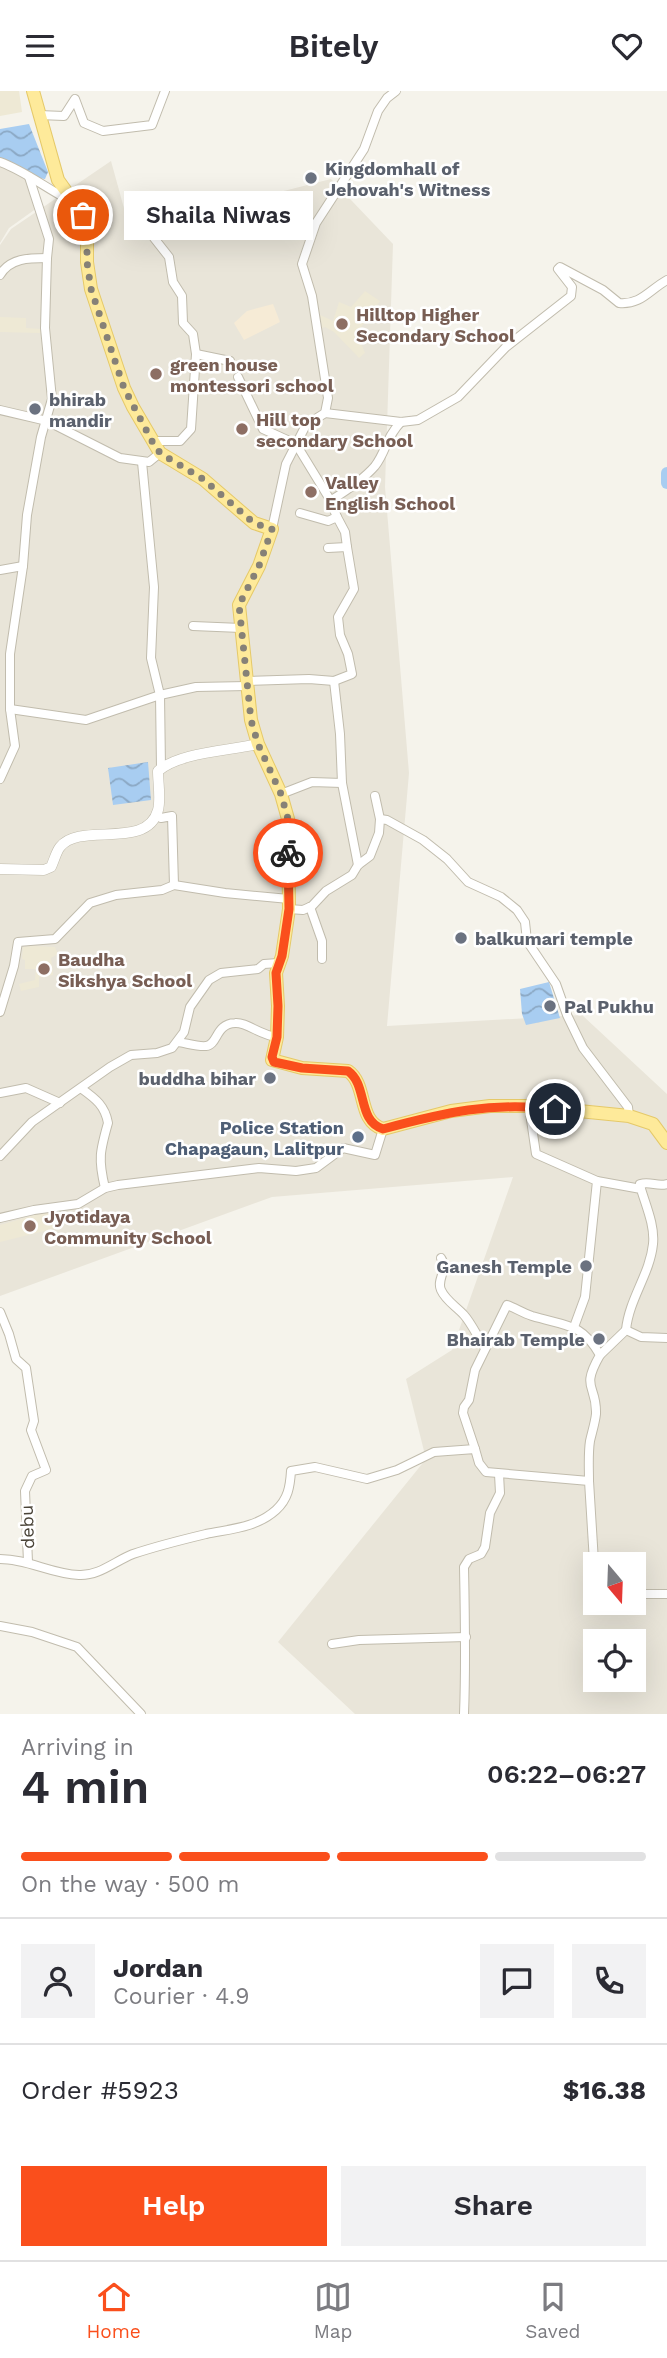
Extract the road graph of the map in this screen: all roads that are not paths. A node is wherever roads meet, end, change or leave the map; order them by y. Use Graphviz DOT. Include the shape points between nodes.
graph roads {
  1 [pos="33,91"];
  2 [pos="165,91"];
  3 [pos="396,91"];
  4 [pos="39,115"];
  5 [pos="0,162"];
  6 [pos="29,177"];
  7 [pos="71,201"];
  8 [pos="154,238"];
  9 [pos="47,258"];
  10 [pos="0,275"];
  11 [pos="667,280"];
  12 [pos="196,354"];
  13 [pos="230,369"];
  14 [pos="237,377"];
  15 [pos="0,410"];
  16 [pos="325,413"];
  17 [pos="47,421"];
  18 [pos="401,422"];
  19 [pos="152,441"];
  20 [pos="296,444"];
  21 [pos="160,453"];
  22 [pos="142,462"];
  23 [pos="330,501"];
  24 [pos="300,513"];
  25 [pos="337,517"];
  26 [pos="272,529"];
  27 [pos="347,547"];
  28 [pos="328,548"];
  29 [pos="23,566"];
  30 [pos="0,570"];
  31 [pos="193,626"];
  32 [pos="241,628"];
  33 [pos="334,681"];
  34 [pos="246,684"];
  35 [pos="160,695"];
  36 [pos="10,709"];
  37 [pos="258,744"];
  38 [pos="161,768"];
  39 [pos="0,779"];
  40 [pos="342,783"];
  41 [pos="281,794"];
  42 [pos="375,796"];
  43 [pos="156,815"];
  44 [pos="380,819"];
  45 [pos="358,865"];
  46 [pos="0,869"];
  47 [pos="174,885"];
  48 [pos="289,904"];
  49 [pos="310,907"];
  50 [pos="322,959"];
  51 [pos="278,963"];
  52 [pos="0,1012"];
  53 [pos="277,1037"];
  54 [pos="178,1042"];
  55 [pos="82,1089"];
  56 [pos="0,1093"];
  57 [pos="60,1103"];
  58 [pos="529,1106"];
  59 [pos="629,1116"];
  60 [pos="383,1129"];
  61 [pos="667,1143"];
  62 [pos="0,1156"];
  63 [pos="597,1181"];
  64 [pos="667,1184"];
  65 [pos="105,1188"];
  66 [pos="641,1189"];
  67 [pos="0,1218"];
  68 [pos="441,1258"];
  69 [pos="0,1312"];
  70 [pos="574,1327"];
  71 [pos="626,1330"];
  72 [pos="667,1338"];
  73 [pos="485,1349"];
  74 [pos="600,1355"];
  75 [pos="475,1449"];
  76 [pos="499,1474"];
  77 [pos="589,1481"];
  78 [pos="593,1552"];
  79 [pos="0,1559"];
  80 [pos="28,1562"];
  81 [pos="646,1594"];
  82 [pos="667,1594"];
  83 [pos="0,1626"];
  84 [pos="466,1637"];
  85 [pos="332,1644"];
  86 [pos="141,1714"];
  87 [pos="464,1714"];
  1 -- 4 [label="main road"];
  2 -- 4 [label="street" via="152,125 103,131 84,123 75,99 64,116"];
  3 -- 16 [label="street" via="378,111 364,149 316,223 302,264 312,296 328,398"];
  4 -- 7 [label="main road" via="55,171"];
  5 -- 6 [label="street"];
  6 -- 7 [label="street"];
  6 -- 9 [label="street" via="49,239"];
  7 -- 19 [label="main road" via="87,227 87,262 95,302 124,388"];
  8 -- 12 [label="street" via="169,257 173,282 182,296 183,323 193,334"];
  9 -- 10 [label="street" via="17,260"];
  9 -- 17 [label="street" via="45,328 51,399"];
  11 -- 18 [label="street" via="645,298 619,303 560,267 572,287 571,296 506,347 458,397 418,420"];
  12 -- 13 [label="street" via="230,361"];
  12 -- 19 [label="street" via="191,429 180,441"];
  14 -- 20 [label="street" via="263,429"];
  15 -- 17 [label="street"];
  16 -- 18 [label="street"];
  16 -- 20 [label="street" via="306,425"];
  17 -- 22 [label="street" via="120,458"];
  17 -- 29 [label="street" via="27,515"];
  18 -- 23 [label="street" via="377,464"];
  19 -- 21 [label="main road"];
  20 -- 23 [label="street"];
  20 -- 26 [label="street" via="286,464"];
  21 -- 22 [label="street"];
  21 -- 26 [label="main road" via="203,479 254,523"];
  22 -- 35 [label="street" via="154,587 151,658"];
  23 -- 25 [label="street"];
  24 -- 25 [label="street" via="328,521"];
  25 -- 27 [label="street"];
  26 -- 32 [label="main road" via="239,605"];
  27 -- 28 [label="street"];
  27 -- 33 [label="street" via="354,589 338,617 352,674"];
  29 -- 30 [label="street"];
  29 -- 36 [label="street" via="10,653"];
  31 -- 32 [label="street"];
  32 -- 34 [label="main road"];
  33 -- 34 [label="street"];
  33 -- 40 [label="street"];
  34 -- 35 [label="street"];
  34 -- 37 [label="main road"];
  35 -- 36 [label="street" via="86,720"];
  35 -- 38 [label="street"];
  36 -- 39 [label="street" via="15,746"];
  37 -- 38 [label="street" via="180,759"];
  37 -- 41 [label="main road"];
  38 -- 43 [label="street"];
  40 -- 41 [label="street" via="312,782"];
  40 -- 45 [label="street"];
  41 -- 48 [label="main road" via="288,819"];
  42 -- 44 [label="street"];
  43 -- 46 [label="street" via="131,834 74,837 61,846 51,867 44,870"];
  43 -- 47 [label="street" via="172,816"];
  44 -- 45 [label="street" via="370,856"];
  44 -- 59 [label="street" via="423,840 468,882 517,910 525,922 527,941 556,984 583,1048 628,1107"];
  45 -- 49 [label="street" via="352,875"];
  47 -- 48 [label="street"];
  47 -- 52 [label="street" via="90,903 55,939 18,942"];
  48 -- 49 [label="street" via="303,910"];
  48 -- 51 [label="main road"];
  49 -- 50 [label="street" via="322,941"];
  51 -- 53 [label="main road"];
  51 -- 54 [label="street" via="221,973 209,980 190,1007"];
  53 -- 54 [label="street" via="263,1036 245,1023 233,1023 219,1030 207,1047"];
  53 -- 60 [label="main road" via="274,1062 344,1069 353,1074 369,1120"];
  54 -- 55 [label="street" via="167,1050 131,1055"];
  55 -- 57 [label="street"];
  55 -- 65 [label="street" via="103,1106 107,1117 99,1160"];
  56 -- 57 [label="street" via="26,1088"];
  57 -- 62 [label="street" via="32,1122"];
  58 -- 59 [label="main road"];
  58 -- 60 [label="main road" via="451,1111"];
  58 -- 63 [label="street" via="536,1154"];
  59 -- 61 [label="main road" via="653,1123"];
  60 -- 65 [label="street" via="375,1155 343,1147 316,1168 259,1168"];
  63 -- 66 [label="street"];
  63 -- 70 [label="street" via="585,1297"];
  64 -- 66 [label="street" via="650,1181 640,1184"];
  65 -- 67 [label="street" via="78,1204"];
  66 -- 71 [label="street" via="653,1246"];
  68 -- 73 [label="street" via="445,1266 439,1285"];
  69 -- 80 [label="street, debu" via="16,1359 26,1368 34,1441 46,1470 32,1476 25,1490"];
  70 -- 73 [label="street" via="507,1304"];
  70 -- 74 [label="street" via="596,1344"];
  71 -- 72 [label="street" via="641,1337"];
  71 -- 74 [label="street"];
  73 -- 75 [label="street" via="464,1407"];
  74 -- 77 [label="street" via="590,1375 596,1417"];
  75 -- 76 [label="street" via="486,1472"];
  75 -- 80 [label="street" via="434,1452 367,1479 315,1467 291,1471 290,1492 276,1510 248,1527 152,1547 93,1574 60,1573"];
  76 -- 77 [label="street"];
  76 -- 84 [label="street" via="500,1493 490,1513 485,1547 464,1567"];
  77 -- 78 [label="street"];
  79 -- 80 [label="street"];
  81 -- 82 [label="street"];
  83 -- 86 [label="street" via="77,1647"];
  84 -- 85 [label="street"];
  84 -- 87 [label="street"];
}
